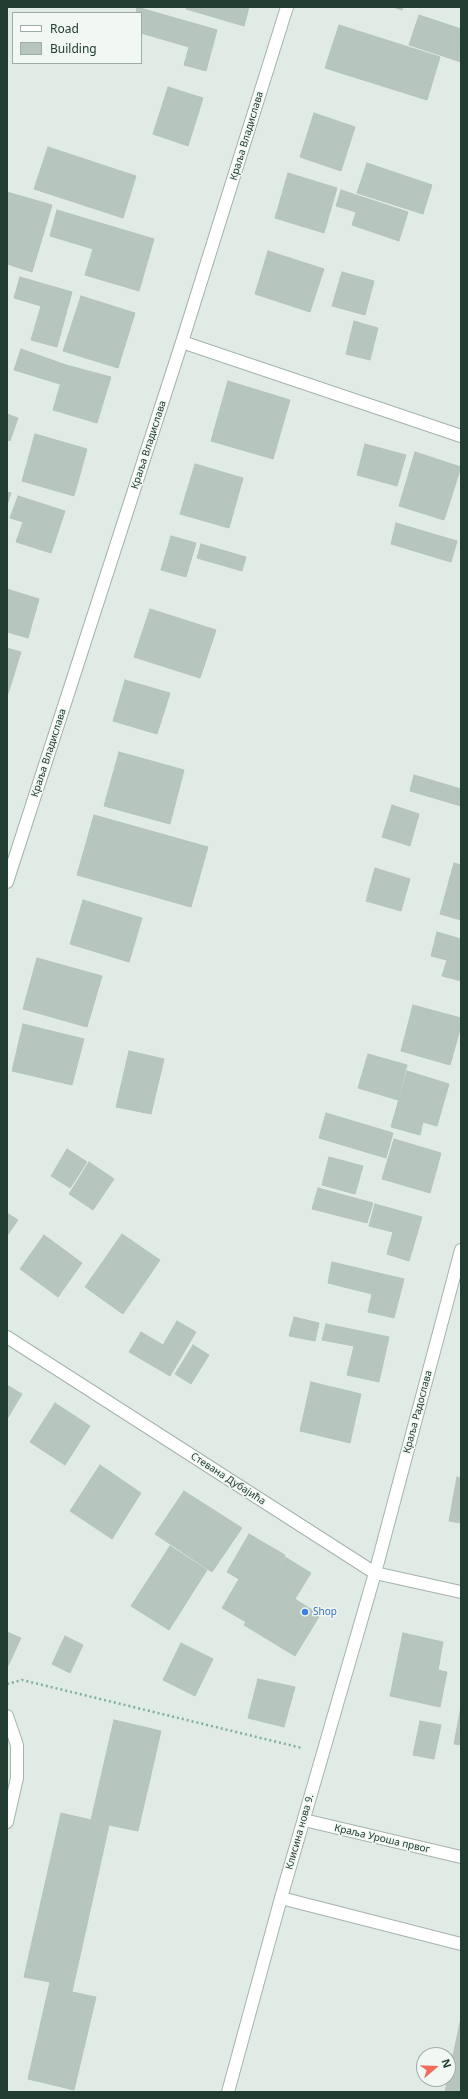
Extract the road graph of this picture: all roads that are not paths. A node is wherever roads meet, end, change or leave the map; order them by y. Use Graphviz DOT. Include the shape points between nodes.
graph roads {
  1 [pos="287,7"];
  2 [pos="182,342"];
  3 [pos="461,436"];
  4 [pos="7,882"];
  5 [pos="461,1250"];
  6 [pos="7,1337"];
  7 [pos="375,1573"];
  8 [pos="461,1592"];
  9 [pos="7,1716"];
  10 [pos="304,1820"];
  11 [pos="7,1822"];
  12 [pos="461,1858"];
  13 [pos="281,1898"];
  14 [pos="461,1944"];
  15 [pos="228,2092"];
  1 -- 2 [label="street, Краља Владислава"];
  2 -- 3 [label="street"];
  2 -- 4 [label="street, Краља Владислава"];
  5 -- 7 [label="street, Краља Радослава"];
  6 -- 7 [label="street, Стевана Дубајића"];
  7 -- 8 [label="street, Стевана Дубајића"];
  7 -- 10 [label="street, Клисина нова 9."];
  9 -- 11 [label="street" via="16,1745 17,1772"];
  10 -- 12 [label="street, Краља Уроша првог"];
  10 -- 13 [label="street, Клисина нова 9."];
  13 -- 14 [label="street"];
  13 -- 15 [label="street, Клисина нова 9."];
}
